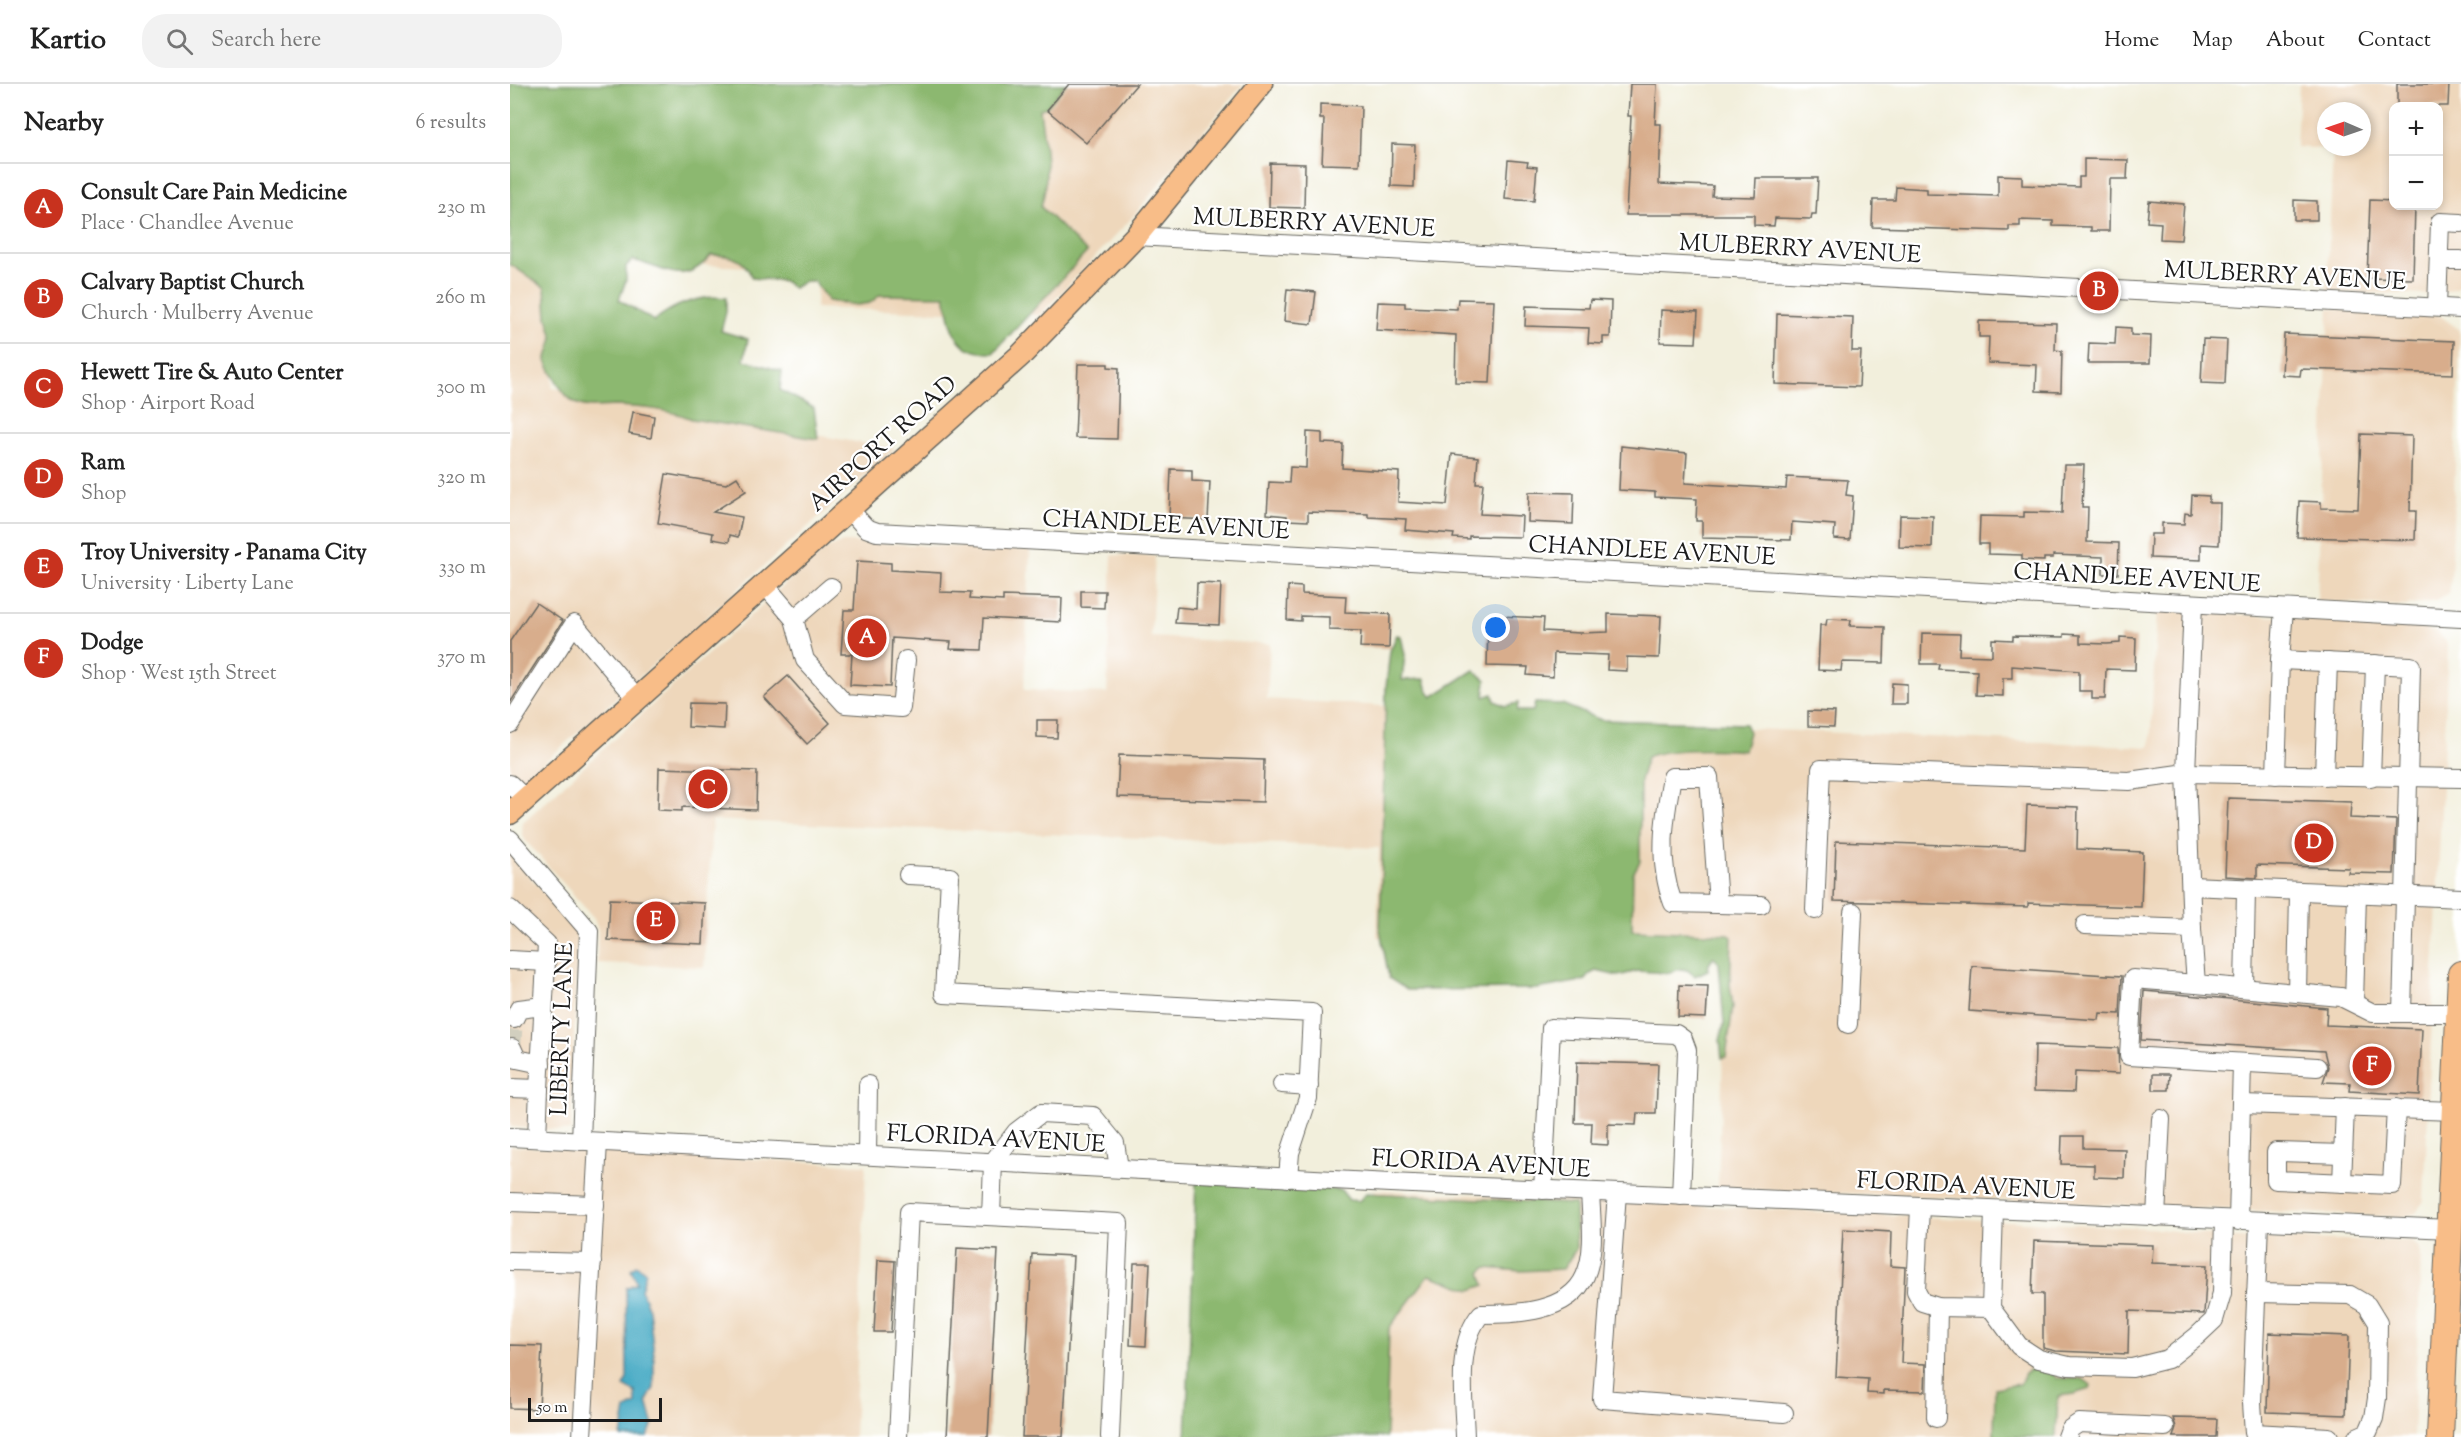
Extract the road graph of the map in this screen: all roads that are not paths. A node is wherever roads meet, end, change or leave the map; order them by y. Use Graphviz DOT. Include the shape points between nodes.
graph roads {
  1 [pos="1261,84"];
  2 [pos="2461,223"];
  3 [pos="1136,236"];
  4 [pos="2439,260"];
  5 [pos="2461,260"];
  6 [pos="2438,307"];
  7 [pos="2461,309"];
  8 [pos="849,509"];
  9 [pos="765,585"];
  10 [pos="831,587"];
  11 [pos="2193,604"];
  12 [pos="2284,609"];
  13 [pos="2461,618"];
  14 [pos="794,619"];
  15 [pos="906,660"];
  16 [pos="2280,660"];
  17 [pos="2328,662"];
  18 [pos="2375,664"];
  19 [pos="637,699"];
  20 [pos="510,724"];
  21 [pos="2186,773"];
  22 [pos="2276,775"];
  23 [pos="2324,776"];
  24 [pos="2371,778"];
  25 [pos="2408,778"];
  26 [pos="2461,778"];
  27 [pos="515,799"];
  28 [pos="510,839"];
  29 [pos="908,875"];
  30 [pos="2192,886"];
  31 [pos="2246,890"];
  32 [pos="2299,892"];
  33 [pos="2357,894"];
  34 [pos="2404,896"];
  35 [pos="2461,898"];
  36 [pos="1718,904"];
  37 [pos="1761,905"];
  38 [pos="510,909"];
  39 [pos="1815,910"];
  40 [pos="1853,912"];
  41 [pos="2085,925"];
  42 [pos="2192,929"];
  43 [pos="510,960"];
  44 [pos="546,962"];
  45 [pos="2461,975"];
  46 [pos="2196,984"];
  47 [pos="2244,988"];
  48 [pos="2297,993"];
  49 [pos="2354,1003"];
  50 [pos="543,1006"];
  51 [pos="2402,1013"];
  52 [pos="513,1019"];
  53 [pos="1848,1024"];
  54 [pos="2460,1025"];
  55 [pos="512,1048"];
  56 [pos="2242,1063"];
  57 [pos="541,1064"];
  58 [pos="2317,1067"];
  59 [pos="1282,1084"];
  60 [pos="868,1085"];
  61 [pos="1309,1086"];
  62 [pos="510,1088"];
  63 [pos="539,1089"];
  64 [pos="2242,1104"];
  65 [pos="2345,1107"];
  66 [pos="2396,1108"];
  67 [pos="2455,1111"];
  68 [pos="2161,1119"];
  69 [pos="510,1137"];
  70 [pos="537,1138"];
  71 [pos="590,1141"];
  72 [pos="2343,1154"];
  73 [pos="867,1155"];
  74 [pos="2457,1160"];
  75 [pos="993,1162"];
  76 [pos="1119,1168"];
  77 [pos="1288,1178"];
  78 [pos="2342,1183"];
  79 [pos="1543,1190"];
  80 [pos="1590,1192"];
  81 [pos="1617,1193"];
  82 [pos="1682,1196"];
  83 [pos="510,1202"];
  84 [pos="595,1205"];
  85 [pos="1920,1207"];
  86 [pos="1994,1210"];
  87 [pos="991,1216"];
  88 [pos="2156,1217"];
  89 [pos="2231,1221"];
  90 [pos="2259,1222"];
  91 [pos="2450,1229"];
  92 [pos="510,1261"];
  93 [pos="592,1263"];
  94 [pos="2256,1293"];
  95 [pos="1938,1307"];
  96 [pos="1991,1308"];
  97 [pos="2453,1352"];
  98 [pos="1784,1413"];
  99 [pos="1936,1418"];
  100 [pos="2165,1427"];
  101 [pos="2254,1435"];
  102 [pos="582,1437"];
  103 [pos="898,1437"];
  104 [pos="1110,1437"];
  105 [pos="1465,1437"];
  106 [pos="2067,1437"];
  107 [pos="2329,1437"];
  108 [pos="2357,1437"];
  109 [pos="2440,1437"];
  1 -- 3 [label="main road, AIRPORT ROAD"];
  2 -- 4 [label="street" via="2440,222"];
  3 -- 6 [label="street, MULBERRY AVENUE"];
  3 -- 8 [label="main road, AIRPORT ROAD" via="1022,354"];
  4 -- 5 [label="street"];
  4 -- 6 [label="street"];
  6 -- 7 [label="street, MULBERRY AVENUE"];
  8 -- 9 [label="main road, AIRPORT ROAD"];
  8 -- 11 [label="street, CHANDLEE AVENUE" via="866,528 877,532"];
  9 -- 14 [label="street"];
  9 -- 19 [label="main road, AIRPORT ROAD"];
  10 -- 14 [label="street"];
  11 -- 12 [label="street, CHANDLEE AVENUE"];
  11 -- 21 [label="street"];
  12 -- 13 [label="street, CHANDLEE AVENUE"];
  12 -- 16 [label="street"];
  14 -- 15 [label="street" via="805,660 846,704 901,708"];
  16 -- 17 [label="street"];
  16 -- 22 [label="street"];
  17 -- 18 [label="street"];
  17 -- 23 [label="street"];
  18 -- 24 [label="street"];
  18 -- 25 [label="street" via="2411,666"];
  19 -- 20 [label="street" via="574,624"];
  19 -- 27 [label="main road, AIRPORT ROAD"];
  21 -- 22 [label="street"];
  21 -- 30 [label="street"];
  21 -- 39 [label="street" via="2129,781 1821,769"];
  22 -- 23 [label="street"];
  23 -- 24 [label="street"];
  24 -- 25 [label="street"];
  25 -- 26 [label="street"];
  25 -- 34 [label="street"];
  28 -- 71 [label="street, LIBERTY LANE" via="589,931"];
  29 -- 61 [label="street" via="950,876 944,994 1312,1013"];
  30 -- 31 [label="street"];
  30 -- 42 [label="street"];
  31 -- 32 [label="street"];
  31 -- 47 [label="street"];
  32 -- 33 [label="street"];
  32 -- 48 [label="street"];
  33 -- 34 [label="street"];
  33 -- 49 [label="street"];
  34 -- 35 [label="street"];
  34 -- 51 [label="street"];
  36 -- 36 [label="street" via="1673,903 1666,886 1662,855 1672,777 1710,777"];
  36 -- 37 [label="street"];
  38 -- 44 [label="street" via="547,944"];
  40 -- 53 [label="street"];
  41 -- 42 [label="street"];
  42 -- 46 [label="street"];
  43 -- 44 [label="street"];
  44 -- 50 [label="street"];
  45 -- 54 [label="highway"];
  46 -- 47 [label="street"];
  46 -- 56 [label="street" via="2133,979 2129,1056"];
  47 -- 48 [label="street"];
  48 -- 49 [label="street" via="2341,997"];
  49 -- 51 [label="street" via="2373,1012"];
  50 -- 52 [label="street" via="519,1009"];
  50 -- 57 [label="street"];
  51 -- 54 [label="street"];
  54 -- 67 [label="highway"];
  55 -- 57 [label="street" via="517,1059"];
  56 -- 58 [label="street"];
  56 -- 64 [label="street"];
  57 -- 63 [label="street"];
  59 -- 61 [label="street"];
  60 -- 73 [label="street"];
  61 -- 77 [label="street" via="1306,1108 1290,1153"];
  62 -- 63 [label="street"];
  63 -- 70 [label="street"];
  64 -- 65 [label="street"];
  64 -- 89 [label="street"];
  65 -- 66 [label="street"];
  65 -- 72 [label="street"];
  66 -- 67 [label="street"];
  66 -- 78 [label="street" via="2392,1185"];
  67 -- 74 [label="highway"];
  68 -- 88 [label="street"];
  69 -- 70 [label="street, FLORIDA AVENUE"];
  70 -- 71 [label="street, FLORIDA AVENUE"];
  71 -- 73 [label="street, FLORIDA AVENUE"];
  71 -- 84 [label="street, LIBERTY LANE"];
  72 -- 78 [label="street"];
  72 -- 78 [label="street" via="2276,1152 2276,1180"];
  73 -- 75 [label="street, FLORIDA AVENUE"];
  74 -- 91 [label="highway"];
  75 -- 76 [label="street, FLORIDA AVENUE"];
  75 -- 76 [label="street" via="1016,1132 1041,1113 1083,1115 1093,1116 1114,1143"];
  75 -- 87 [label="street"];
  76 -- 77 [label="street, FLORIDA AVENUE"];
  77 -- 79 [label="street, FLORIDA AVENUE"];
  79 -- 80 [label="street, FLORIDA AVENUE"];
  79 -- 82 [label="street" via="1551,1028 1650,1032 1676,1034 1687,1050"];
  80 -- 81 [label="street, FLORIDA AVENUE"];
  80 -- 105 [label="street" via="1592,1241 1585,1276 1568,1298 1537,1310 1481,1314 1470,1326 1464,1368"];
  81 -- 82 [label="street, FLORIDA AVENUE"];
  81 -- 98 [label="street" via="1602,1399"];
  82 -- 85 [label="street, FLORIDA AVENUE"];
  83 -- 84 [label="street"];
  84 -- 93 [label="street, LIBERTY LANE"];
  85 -- 86 [label="street, FLORIDA AVENUE"];
  85 -- 95 [label="street" via="1916,1291 1922,1302"];
  86 -- 88 [label="street, FLORIDA AVENUE"];
  86 -- 96 [label="street"];
  87 -- 103 [label="street" via="909,1212"];
  87 -- 104 [label="street" via="1119,1223"];
  88 -- 89 [label="street, FLORIDA AVENUE"];
  89 -- 90 [label="street, FLORIDA AVENUE"];
  89 -- 96 [label="street" via="2222,1293 2214,1320 2168,1359 2132,1368 2068,1366 2039,1359 2019,1346"];
  90 -- 91 [label="street, FLORIDA AVENUE"];
  90 -- 94 [label="street"];
  91 -- 97 [label="highway"];
  92 -- 93 [label="street"];
  93 -- 102 [label="street, LIBERTY LANE"];
  94 -- 101 [label="street"];
  94 -- 108 [label="street" via="2350,1295 2367,1305 2378,1323 2377,1398 2368,1432"];
  95 -- 96 [label="street"];
  95 -- 99 [label="street"];
  97 -- 109 [label="highway"];
  100 -- 106 [label="street" via="2079,1423"];
  101 -- 107 [label="street"];
}
